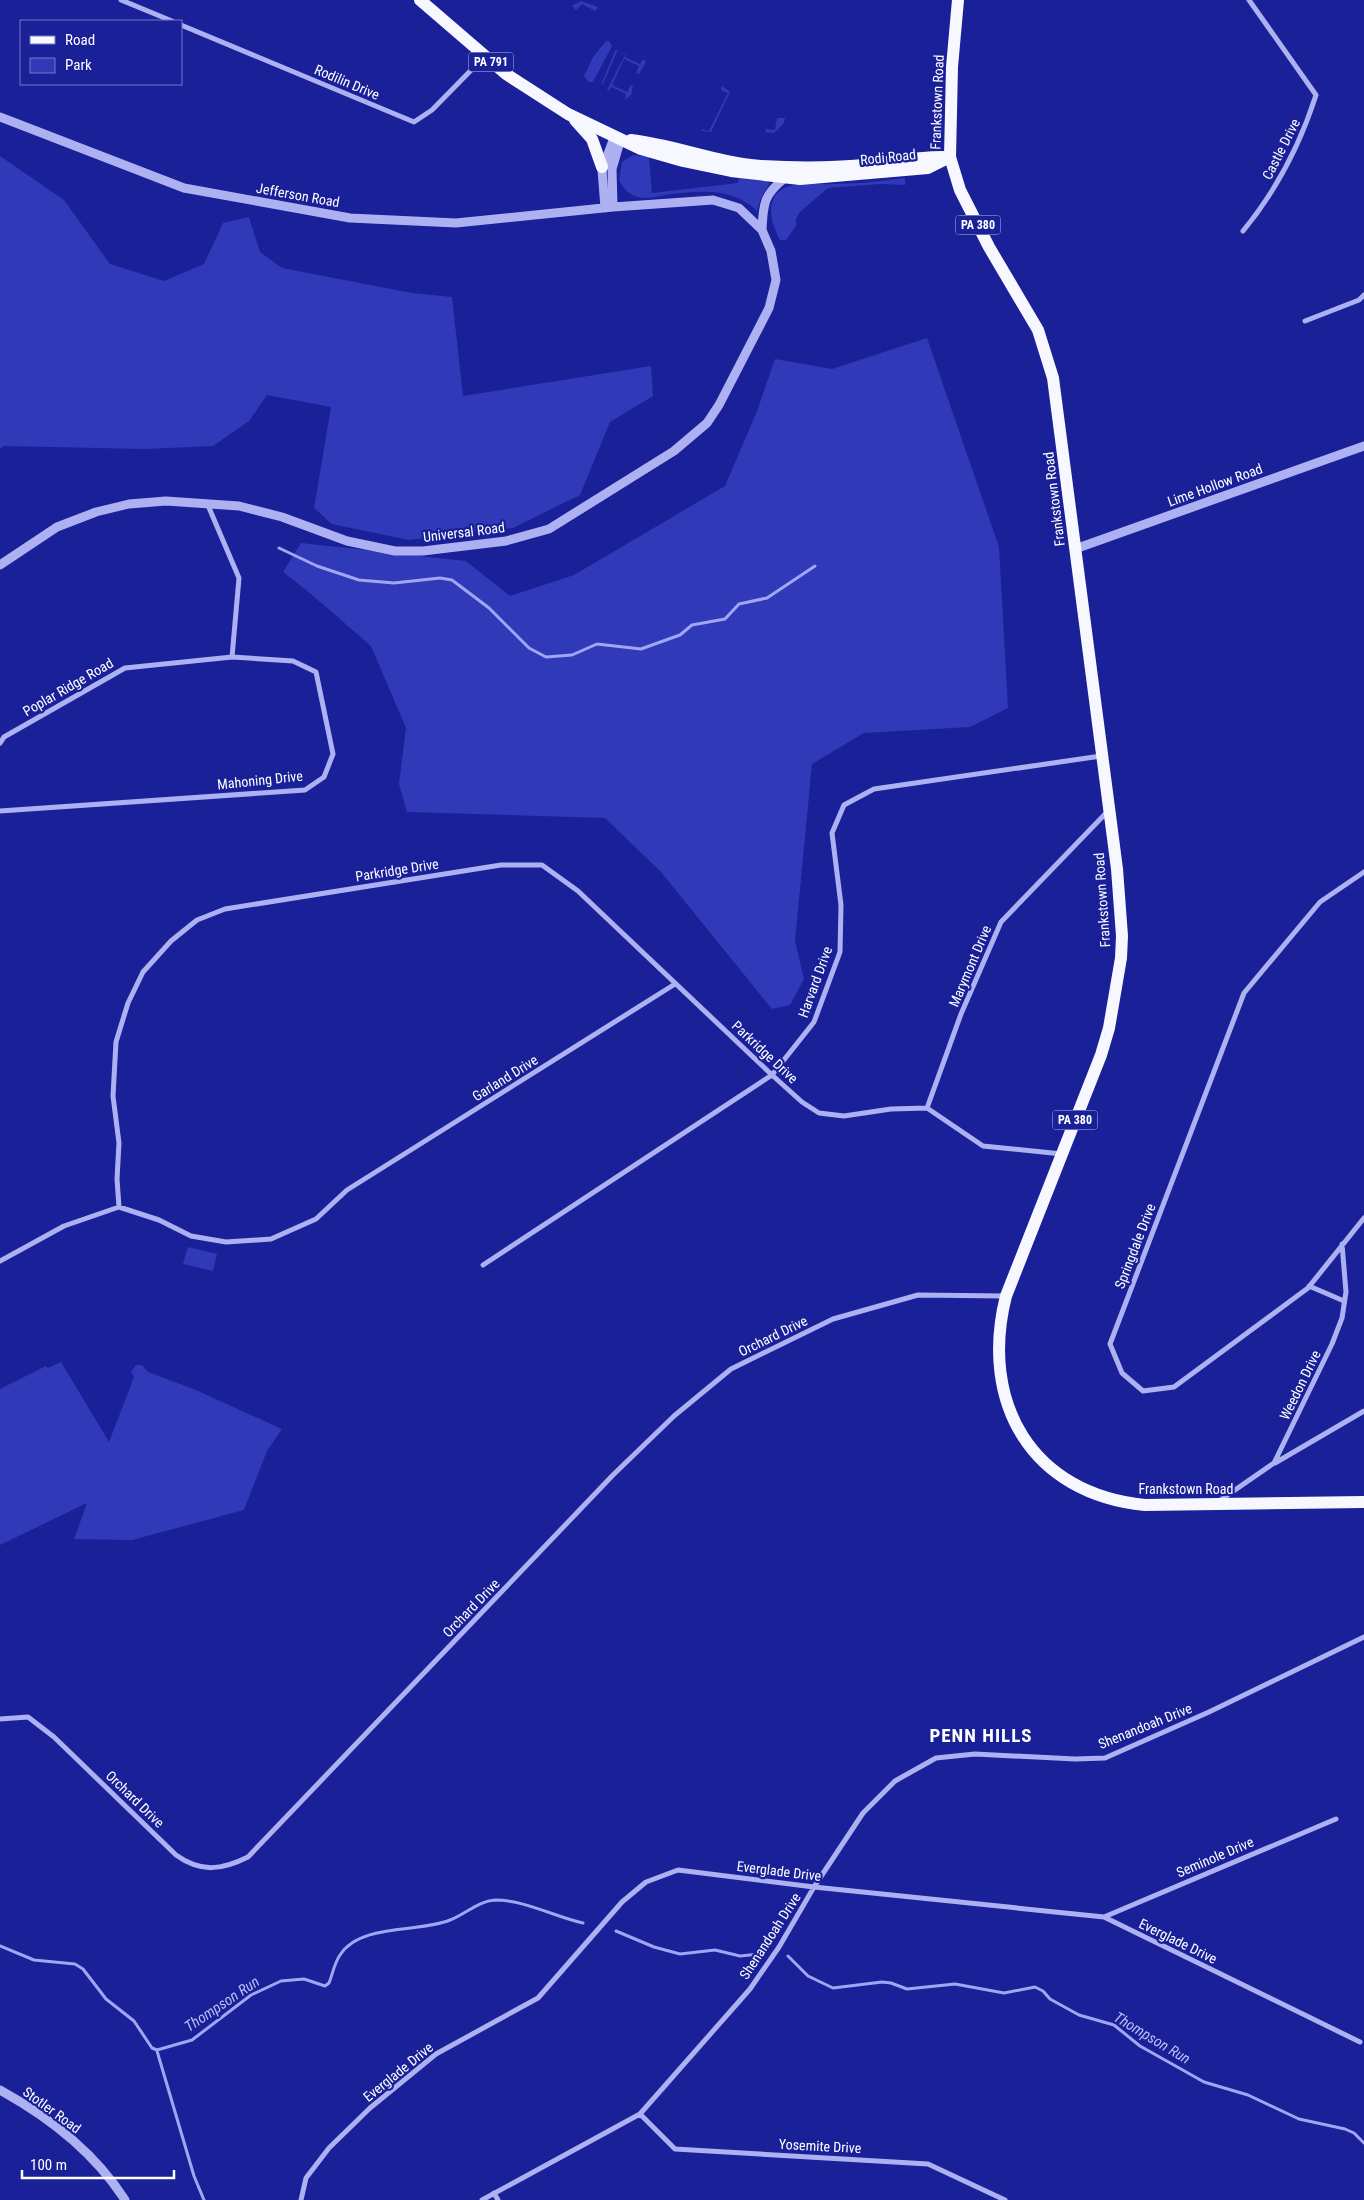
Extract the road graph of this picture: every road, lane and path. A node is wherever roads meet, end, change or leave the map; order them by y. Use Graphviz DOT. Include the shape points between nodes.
graph roads {
  1 [pos="121,0"];
  2 [pos="420,0"];
  3 [pos="958,0"];
  4 [pos="1249,0"];
  5 [pos="170,20"];
  6 [pos="182,25"];
  7 [pos="484,56"];
  8 [pos="568,114"];
  9 [pos="0,118"];
  10 [pos="618,137"];
  11 [pos="950,157"];
  12 [pos="602,167"];
  13 [pos="785,178"];
  14 [pos="650,204"];
  15 [pos="609,207"];
  16 [pos="762,230"];
  17 [pos="1243,231"];
  18 [pos="1364,295"];
  19 [pos="1305,322"];
  20 [pos="1364,446"];
  21 [pos="207,503"];
  22 [pos="1075,549"];
  23 [pos="0,565"];
  24 [pos="232,657"];
  25 [pos="0,743"];
  26 [pos="1102,756"];
  27 [pos="1109,810"];
  28 [pos="0,811"];
  29 [pos="1364,872"];
  30 [pos="675,984"];
  31 [pos="772,1075"];
  32 [pos="928,1108"];
  33 [pos="1062,1154"];
  34 [pos="120,1208"];
  35 [pos="1364,1218"];
  36 [pos="1342,1244"];
  37 [pos="0,1261"];
  38 [pos="483,1265"];
  39 [pos="1309,1286"];
  40 [pos="1006,1296"];
  41 [pos="1344,1302"];
  42 [pos="1364,1411"];
  43 [pos="1274,1463"];
  44 [pos="1364,1502"];
  45 [pos="1215,1504"];
  46 [pos="1364,1637"];
  47 [pos="0,1719"];
  48 [pos="1336,1819"];
  49 [pos="814,1887"];
  50 [pos="1104,1917"];
  51 [pos="1360,2042"];
  52 [pos="0,2090"];
  53 [pos="640,2114"];
  54 [pos="494,2193"];
  55 [pos="125,2200"];
  56 [pos="301,2200"];
  57 [pos="482,2200"];
  58 [pos="498,2200"];
  59 [pos="1004,2200"];
  1 -- 5 [label="street"];
  2 -- 7 [label="main road, Rodi Road / PA 791"];
  3 -- 11 [label="main road, Frankstown Road / PA 380" via="952,67"];
  4 -- 17 [label="street, Castle Drive" via="1316,95 1304,132 1275,187"];
  6 -- 7 [label="street, Rodilin Drive" via="414,122 432,110"];
  7 -- 8 [label="main road, Rodi Road / PA 791"];
  8 -- 10 [label="main road, Rodi Road / PA 791"];
  8 -- 12 [label="main road" via="592,139"];
  9 -- 15 [label="street, Jefferson Road" via="184,188 350,218 456,224"];
  10 -- 11 [label="main road, Rodi Road / PA 791" via="761,166 836,167 925,156"];
  10 -- 12 [label="street"];
  10 -- 13 [label="main road, Rodi Road / PA 791" via="641,149 683,161"];
  10 -- 15 [label="street"];
  11 -- 13 [label="main road, Rodi Road / PA 791" via="928,168"];
  11 -- 22 [label="main road, Frankstown Road / PA 380" via="960,190 989,247 1030,314 1047,352 1057,401"];
  12 -- 15 [label="street"];
  13 -- 16 [label="street, Universal Road" via="769,192 764,202"];
  14 -- 15 [label="street, Jefferson Road"];
  14 -- 16 [label="street, Universal Road" via="713,200 739,208"];
  16 -- 21 [label="street, Universal Road" via="771,251 776,280 769,308 720,405 693,437 674,451 549,529 506,541 423,551 395,551 347,541 282,517 239,506"];
  18 -- 19 [label="street" via="1360,300"];
  20 -- 22 [label="street, Lime Hollow Road"];
  21 -- 23 [label="street, Universal Road" via="129,504 96,512 57,527"];
  21 -- 24 [label="street" via="239,578"];
  22 -- 26 [label="main road, Frankstown Road / PA 380"];
  24 -- 25 [label="street, Poplar Ridge Road" via="125,668 4,737"];
  24 -- 28 [label="street, Mahoning Drive" via="293,660 316,672 333,754 324,777 305,790"];
  26 -- 27 [label="main road, Frankstown Road / PA 380"];
  26 -- 31 [label="street, Harvard Drive" via="874,789 844,805 832,833 841,905 840,952 814,1022"];
  27 -- 32 [label="street, Marymont Drive" via="1001,922 961,1014"];
  27 -- 33 [label="main road, Frankstown Road / PA 380" via="1122,936 1118,981 1100,1055"];
  29 -- 39 [label="street, Springdale Drive" via="1320,902 1244,993 1110,1344 1122,1373 1143,1391 1174,1387"];
  30 -- 31 [label="street, Parkridge Drive"];
  30 -- 34 [label="street, Garland Drive" via="347,1190 316,1219 272,1239 226,1242 191,1236 159,1220"];
  30 -- 34 [label="street, Parkridge Drive" via="578,891 542,866 502,865 225,909 197,920 171,941 143,972 128,1003 116,1042 113,1096 119,1144 117,1179"];
  31 -- 32 [label="street, Parkridge Drive" via="819,1113 844,1116 891,1109"];
  31 -- 38 [label="street, Harvard Drive"];
  32 -- 33 [label="street" via="983,1146"];
  33 -- 40 [label="main road, Frankstown Road / PA 380"];
  34 -- 37 [label="street" via="64,1226"];
  35 -- 36 [label="street, Springdale Drive"];
  36 -- 39 [label="street, Springdale Drive"];
  36 -- 41 [label="street, Weedon Drive"];
  39 -- 41 [label="street"];
  40 -- 45 [label="main road, Frankstown Road / PA 380" via="998,1336 998,1372 1006,1404 1018,1429 1051,1468 1080,1487 1128,1503"];
  40 -- 47 [label="street, Orchard Drive" via="918,1295 833,1319 731,1368 674,1416 613,1475 248,1857 228,1866 189,1864 54,1737 28,1717"];
  41 -- 43 [label="street, Weedon Drive" via="1332,1344"];
  42 -- 43 [label="street"];
  43 -- 45 [label="street, Weedon Drive"];
  44 -- 45 [label="main road, Frankstown Road / PA 380"];
  46 -- 49 [label="street, Shenandoah Drive" via="1105,1758 975,1754 936,1758 895,1780 863,1813"];
  48 -- 50 [label="street, Seminole Drive"];
  49 -- 50 [label="street, Everglade Drive"];
  49 -- 53 [label="street, Shenandoah Drive" via="780,1947 750,1989"];
  49 -- 56 [label="street, Everglade Drive" via="678,1870 646,1882 622,1902 538,1998 436,2054 370,2108 329,2148 306,2178"];
  50 -- 51 [label="street, Everglade Drive"];
  52 -- 55 [label="street, Stotler Road" via="76,2143 98,2164"];
  53 -- 54 [label="street, Shenandoah Drive"];
  53 -- 59 [label="street, Yosemite Drive" via="675,2149 928,2164"];
  54 -- 57 [label="street, Shenandoah Drive"];
  54 -- 58 [label="street"];
}
